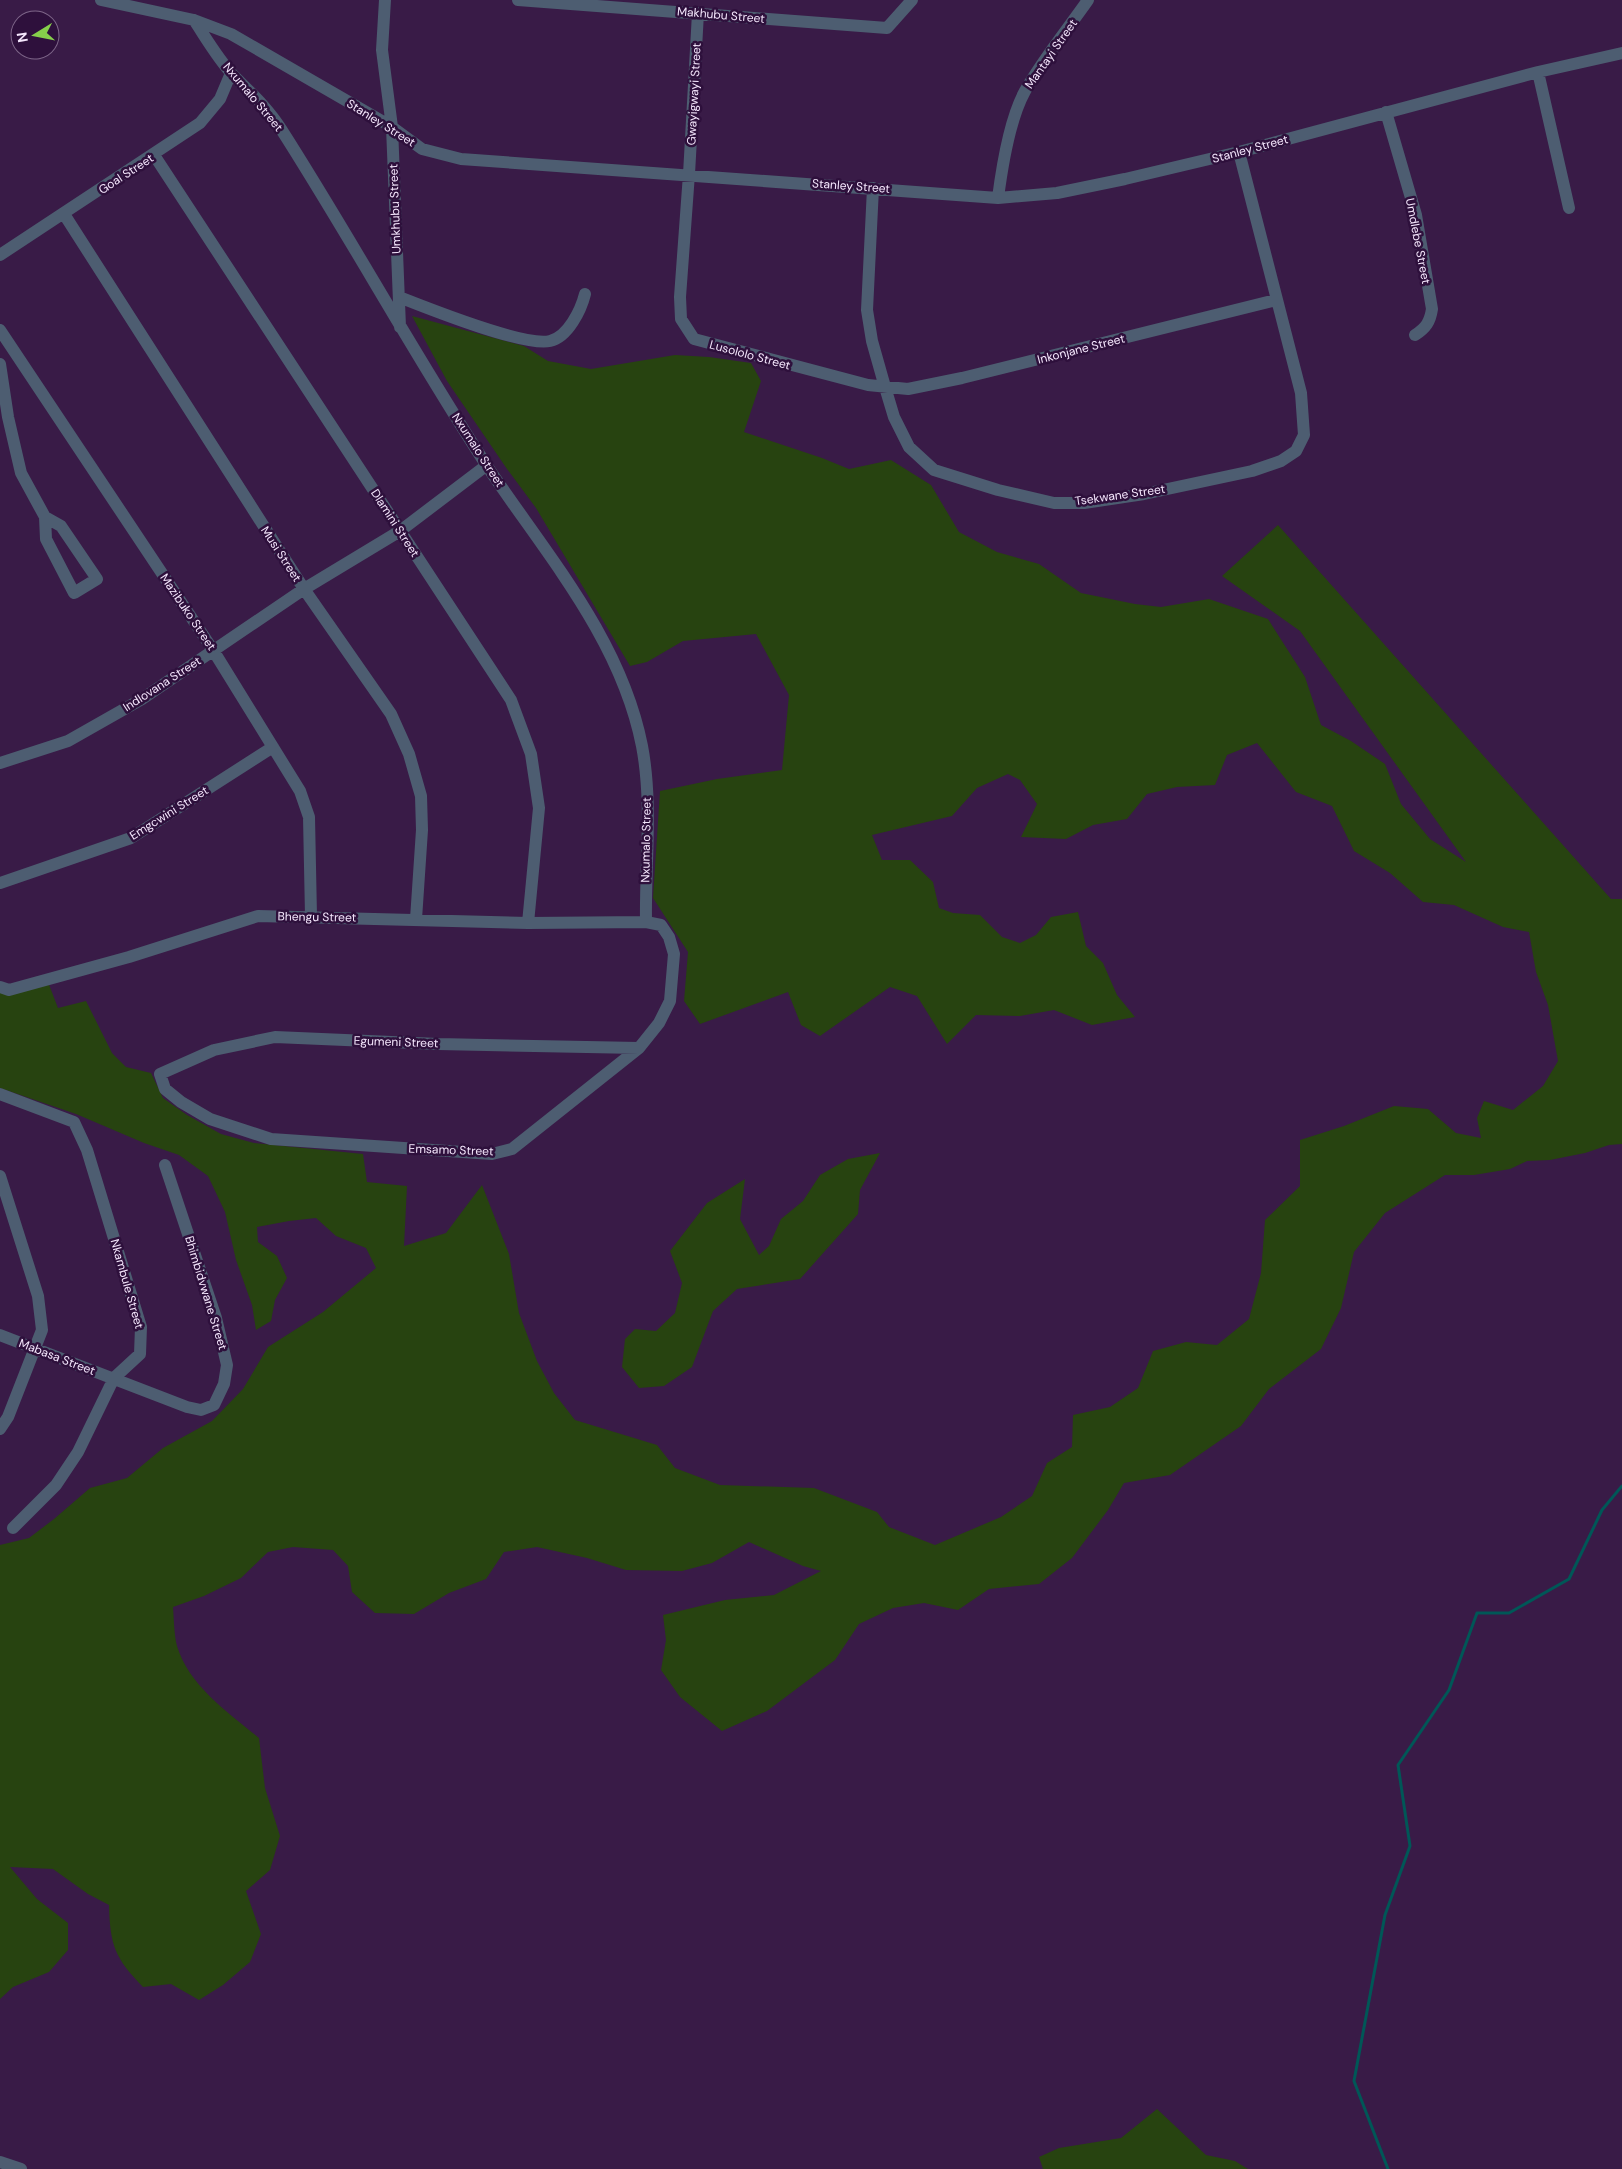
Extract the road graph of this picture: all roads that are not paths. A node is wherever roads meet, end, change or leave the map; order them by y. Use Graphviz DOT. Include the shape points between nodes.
graph roads {
  1 [pos="101,0"];
  2 [pos="385,0"];
  3 [pos="518,0"];
  4 [pos="912,0"];
  5 [pos="1088,0"];
  6 [pos="561,2"];
  7 [pos="698,13"];
  8 [pos="194,20"];
  9 [pos="1622,53"];
  10 [pos="1538,72"];
  11 [pos="231,73"];
  12 [pos="1386,112"];
  13 [pos="392,127"];
  14 [pos="1239,152"];
  15 [pos="154,155"];
  16 [pos="689,174"];
  17 [pos="873,188"];
  18 [pos="998,198"];
  19 [pos="1568,208"];
  20 [pos="64,214"];
  21 [pos="0,255"];
  22 [pos="585,294"];
  23 [pos="399,297"];
  24 [pos="1276,300"];
  25 [pos="400,328"];
  26 [pos="0,330"];
  27 [pos="1415,335"];
  28 [pos="0,364"];
  29 [pos="884,387"];
  30 [pos="4,418"];
  31 [pos="487,465"];
  32 [pos="45,517"];
  33 [pos="400,531"];
  34 [pos="74,541"];
  35 [pos="53,553"];
  36 [pos="304,590"];
  37 [pos="213,650"];
  38 [pos="273,748"];
  39 [pos="0,763"];
  40 [pos="0,883"];
  41 [pos="311,916"];
  42 [pos="416,919"];
  43 [pos="646,922"];
  44 [pos="528,923"];
  45 [pos="0,987"];
  46 [pos="639,1048"];
  47 [pos="160,1074"];
  48 [pos="0,1094"];
  49 [pos="165,1164"];
  50 [pos="0,1176"];
  51 [pos="0,1335"];
  52 [pos="36,1349"];
  53 [pos="114,1378"];
  54 [pos="0,1429"];
  55 [pos="13,1528"];
  56 [pos="0,2162"];
  57 [pos="21,2169"];
  1 -- 8 [label="street, Stanley Street"];
  2 -- 13 [label="street, Umkhubu Street" via="382,50"];
  3 -- 6 [label="street, Makhubu Street"];
  4 -- 7 [label="street, Makhubu Street" via="887,28"];
  5 -- 18 [label="street, Mantayi Street" via="1024,92 1005,155"];
  6 -- 7 [label="street, Makhubu Street"];
  7 -- 16 [label="street, Gwayigwayi Street"];
  8 -- 11 [label="street, Nxumalo Street"];
  8 -- 13 [label="street, Stanley Street" via="231,34"];
  9 -- 10 [label="street, Stanley Street"];
  10 -- 12 [label="street, Stanley Street"];
  10 -- 19 [label="street"];
  11 -- 15 [label="street, Goal Street" via="220,99 200,124"];
  11 -- 25 [label="street, Nxumalo Street" via="254,94 280,126"];
  12 -- 14 [label="street, Stanley Street"];
  12 -- 27 [label="street, Umdlebe Street" via="1416,216 1432,309 1431,319"];
  13 -- 16 [label="street, Stanley Street" via="422,149 461,159"];
  13 -- 23 [label="street, Umkhubu Street"];
  14 -- 18 [label="street, Stanley Street" via="1057,193"];
  14 -- 24 [label="street, Tsekwane Street"];
  15 -- 20 [label="street, Goal Street"];
  15 -- 33 [label="street, Dlamini Street"];
  16 -- 17 [label="street, Stanley Street"];
  16 -- 29 [label="street, Lusololo Street" via="680,297 681,319 694,340"];
  17 -- 18 [label="street, Stanley Street"];
  17 -- 29 [label="street, Tsekwane Street" via="867,310"];
  20 -- 21 [label="street, Goal Street"];
  20 -- 36 [label="street, Musi Street"];
  22 -- 23 [label="street" via="566,330 544,342 481,327"];
  23 -- 25 [label="street, Umkhubu Street"];
  24 -- 29 [label="street, Inkonjane Street" via="962,378 908,389"];
  24 -- 29 [label="street, Tsekwane Street" via="1301,393 1304,435 1296,451 1281,461 1252,471 1144,494 1054,503 934,470 909,447 894,418"];
  25 -- 31 [label="street, Nxumalo Street"];
  26 -- 37 [label="street, Mazibuko Street"];
  28 -- 30 [label="street"];
  30 -- 32 [label="street" via="21,473"];
  31 -- 33 [label="street, Indlovana Street"];
  31 -- 43 [label="street, Nxumalo Street" via="597,628 627,693 642,746 648,805"];
  32 -- 34 [label="street" via="61,526"];
  32 -- 35 [label="street" via="46,539"];
  33 -- 36 [label="street, Indlovana Street"];
  33 -- 44 [label="street, Dlamini Street" via="512,700 530,754 539,808"];
  34 -- 35 [label="street"];
  34 -- 35 [label="street" via="97,579 74,593"];
  36 -- 37 [label="street, Indlovana Street"];
  36 -- 42 [label="street, Musi Street" via="391,714 409,754 421,796"];
  37 -- 38 [label="street, Mazibuko Street"];
  37 -- 39 [label="street, Indlovana Street" via="142,699 68,741"];
  38 -- 40 [label="street, Emgcwini Street" via="131,838"];
  38 -- 41 [label="street, Mazibuko Street" via="300,791 309,817"];
  41 -- 42 [label="street, Bhengu Street"];
  41 -- 45 [label="street, Bhengu Street" via="258,916 129,957 9,990"];
  42 -- 44 [label="street, Bhengu Street"];
  43 -- 44 [label="street, Bhengu Street"];
  43 -- 46 [label="street, Emsamo Street" via="661,925 674,954 670,1001"];
  46 -- 47 [label="street, Egumeni Street" via="275,1037 214,1050"];
  46 -- 47 [label="street, Emsamo Street" via="512,1149 492,1154 271,1139 210,1119 165,1089"];
  48 -- 53 [label="street, Nkambule Street" via="74,1122 87,1150 142,1327 140,1354"];
  49 -- 53 [label="street, Bhimbidvwane Street" via="216,1318 227,1365 224,1384 214,1405 201,1410"];
  50 -- 52 [label="street" via="38,1296 42,1330"];
  51 -- 52 [label="street, Mabasa Street"];
  52 -- 53 [label="street, Mabasa Street"];
  52 -- 54 [label="street"];
  53 -- 55 [label="street, Nkambule Street" via="78,1452 56,1485"];
  56 -- 57 [label="street"];
}
